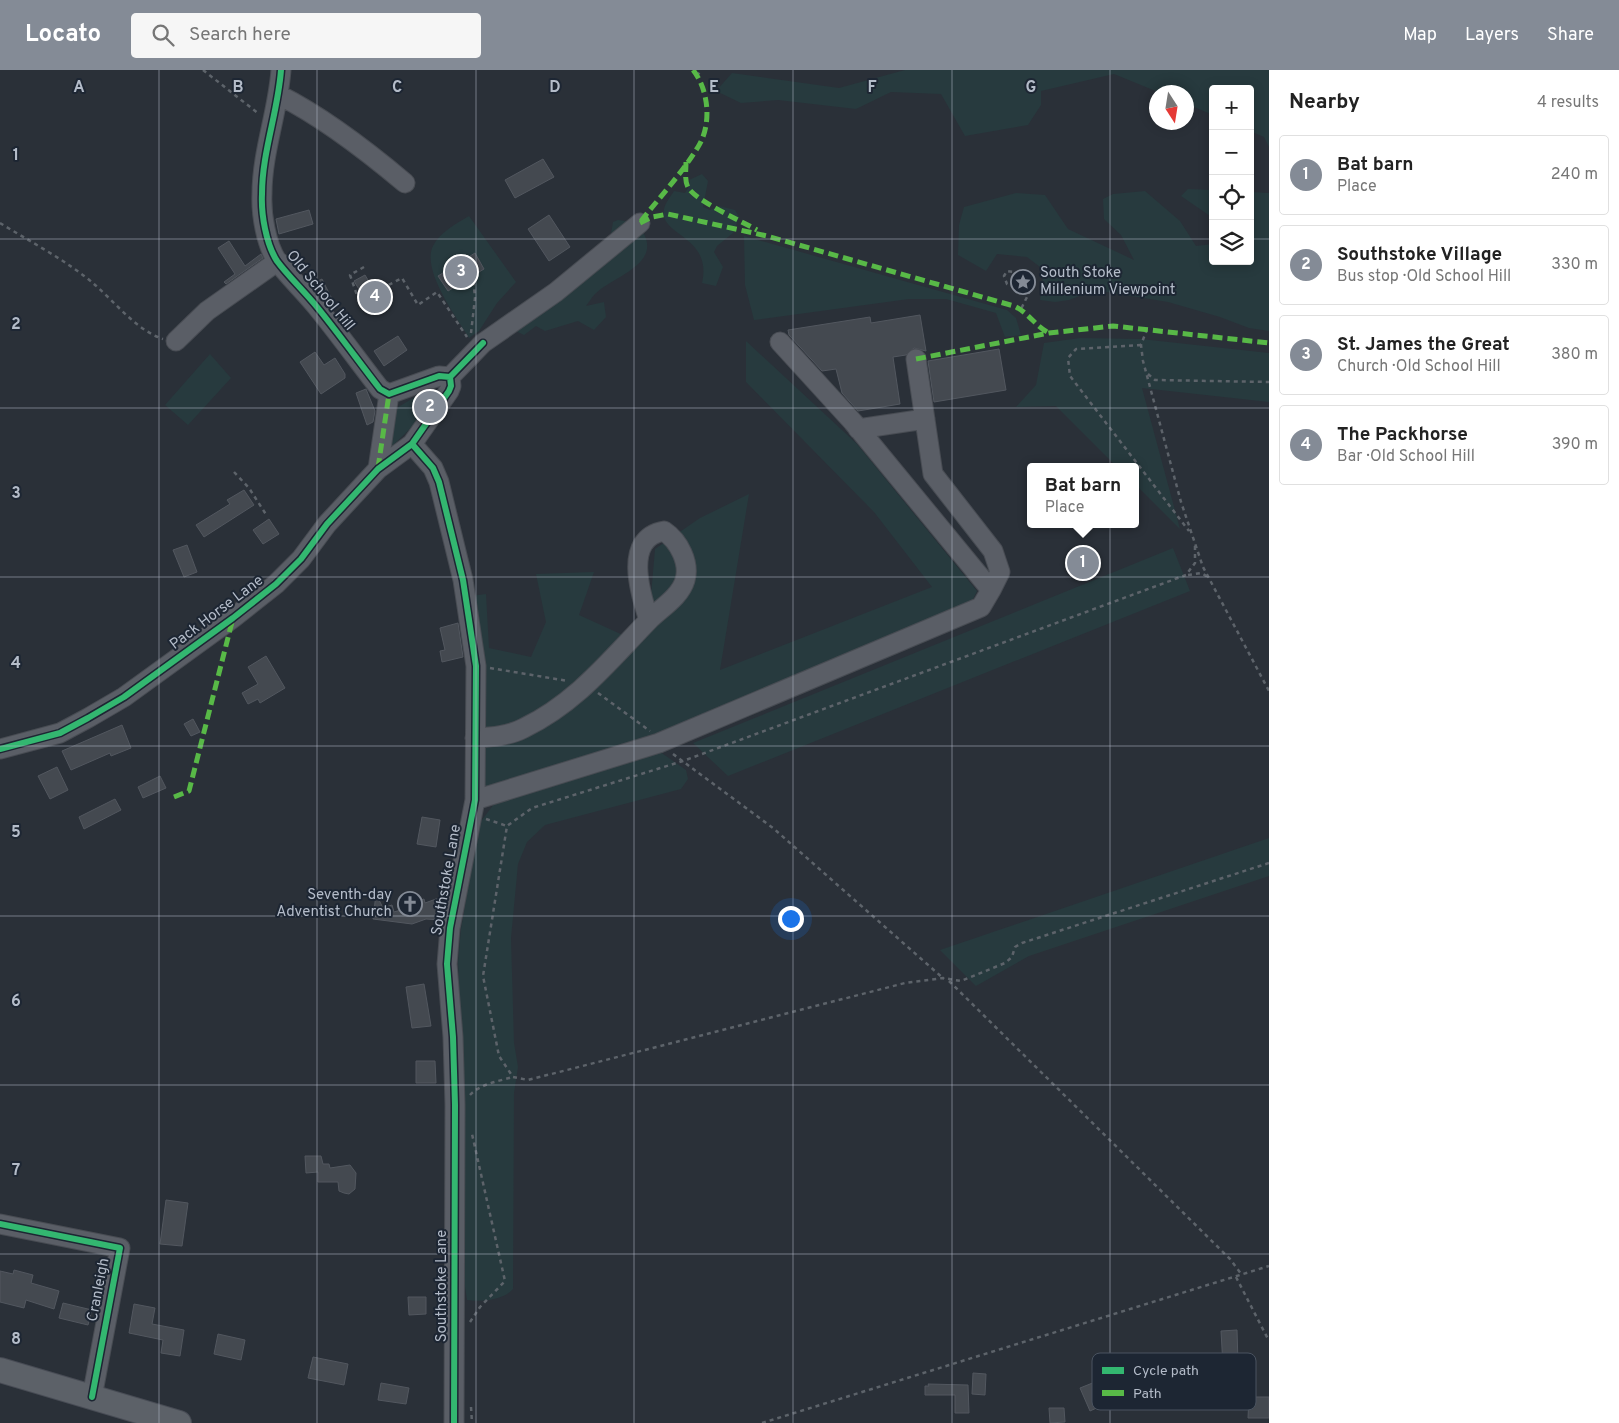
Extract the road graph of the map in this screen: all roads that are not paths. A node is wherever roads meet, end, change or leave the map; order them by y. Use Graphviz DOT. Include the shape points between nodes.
graph roads {
  1 [pos="281,70"];
  2 [pos="279,95"];
  3 [pos="405,183"];
  4 [pos="640,223"];
  5 [pos="278,261"];
  6 [pos="176,341"];
  7 [pos="780,342"];
  8 [pos="916,359"];
  9 [pos="450,377"];
  10 [pos="389,394"];
  11 [pos="925,419"];
  12 [pos="858,429"];
  13 [pos="412,444"];
  14 [pos="378,469"];
  15 [pos="991,590"];
  16 [pos="649,620"];
  17 [pos="475,738"];
  18 [pos="0,749"];
  19 [pos="478,799"];
  20 [pos="0,1224"];
  21 [pos="0,1370"];
  22 [pos="92,1397"];
  23 [pos="179,1423"];
  24 [pos="454,1423"];
  1 -- 2 [label="street, Old School Hill"];
  2 -- 3 [label="street" via="300,105"];
  2 -- 5 [label="street, Old School Hill" via="265,156 262,194 271,246"];
  4 -- 9 [label="street" via="556,292 483,343"];
  5 -- 6 [label="street" via="207,312"];
  5 -- 10 [label="street, Old School Hill" via="380,389"];
  7 -- 12 [label="street"];
  8 -- 11 [label="street"];
  9 -- 10 [label="street" via="439,376"];
  9 -- 13 [label="street, Pack Horse Lane" via="452,386"];
  10 -- 14 [label="street"];
  11 -- 12 [label="street"];
  11 -- 15 [label="street" via="933,474 993,551 1000,572"];
  12 -- 15 [label="street"];
  13 -- 14 [label="street, Pack Horse Lane"];
  13 -- 17 [label="street, Southstoke Lane" via="433,468 439,482 463,580 476,666"];
  14 -- 18 [label="street, Pack Horse Lane" via="327,524 301,559 233,618 124,697 88,718 60,733"];
  15 -- 19 [label="street" via="980,607 660,743"];
  16 -- 17 [label="street" via="620,653 550,714 522,730"];
  17 -- 19 [label="street, Southstoke Lane"];
  19 -- 24 [label="street, Southstoke Lane" via="450,928 447,964 455,1104"];
  20 -- 22 [label="street, Cranleigh" via="120,1248"];
  21 -- 22 [label="main road"];
  22 -- 23 [label="main road"];
}
